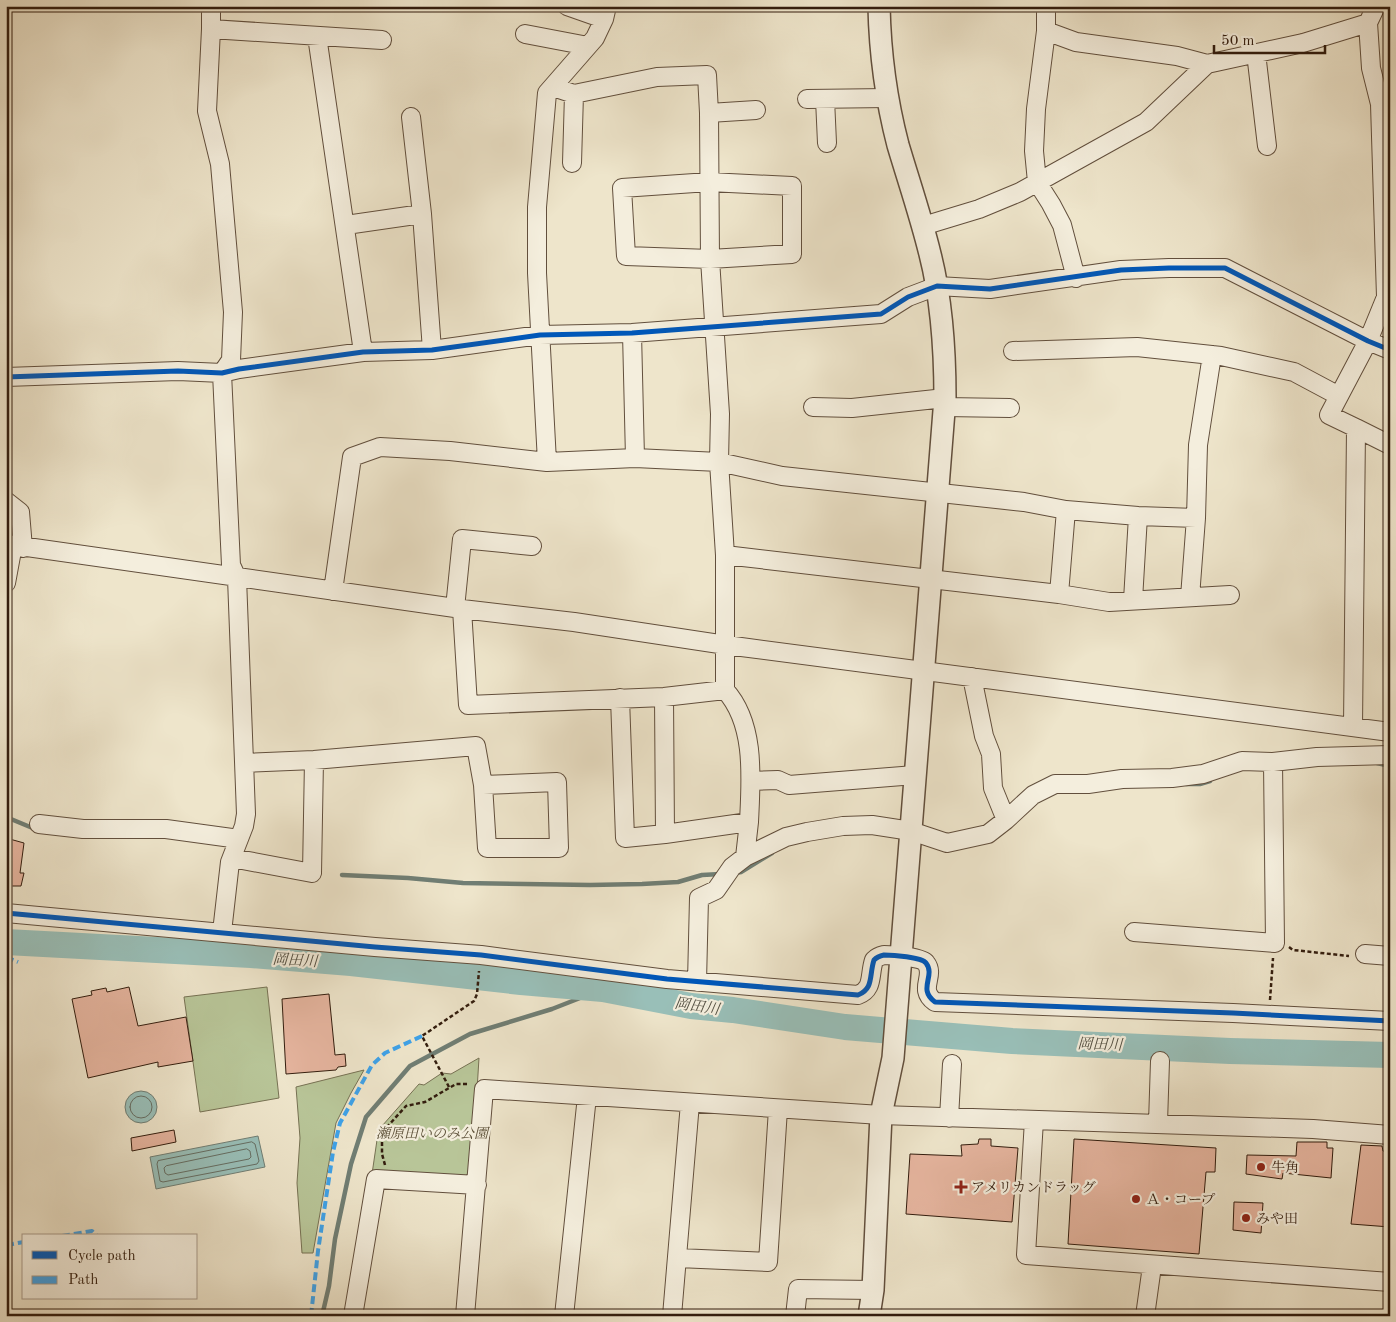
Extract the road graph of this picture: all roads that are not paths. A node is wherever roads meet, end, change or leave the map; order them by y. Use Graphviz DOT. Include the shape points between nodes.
graph roads {
  1 [pos="211,6"];
  2 [pos="567,6"];
  3 [pos="880,6"];
  4 [pos="1046,6"];
  5 [pos="1376,6"];
  6 [pos="605,13"];
  7 [pos="1368,23"];
  8 [pos="211,29"];
  9 [pos="1046,31"];
  10 [pos="525,34"];
  11 [pos="317,36"];
  12 [pos="382,40"];
  13 [pos="588,46"];
  14 [pos="1256,53"];
  15 [pos="1207,64"];
  16 [pos="553,87"];
  17 [pos="574,94"];
  18 [pos="888,98"];
  19 [pos="807,99"];
  20 [pos="825,99"];
  21 [pos="756,110"];
  22 [pos="709,112"];
  23 [pos="411,116"];
  24 [pos="827,143"];
  25 [pos="1267,146"];
  26 [pos="572,163"];
  27 [pos="709,182"];
  28 [pos="1037,182"];
  29 [pos="422,214"];
  30 [pos="346,225"];
  31 [pos="923,226"];
  32 [pos="710,259"];
  33 [pos="1076,278"];
  34 [pos="937,286"];
  35 [pos="714,328"];
  36 [pos="632,333"];
  37 [pos="540,335"];
  38 [pos="1368,341"];
  39 [pos="432,350"];
  40 [pos="1390,350"];
  41 [pos="1013,351"];
  42 [pos="363,352"];
  43 [pos="1212,355"];
  44 [pos="222,373"];
  45 [pos="6,377"];
  46 [pos="1339,396"];
  47 [pos="945,402"];
  48 [pos="814,407"];
  49 [pos="1010,408"];
  50 [pos="1356,428"];
  51 [pos="1390,445"];
  52 [pos="635,458"];
  53 [pos="547,462"];
  54 [pos="719,462"];
  55 [pos="938,494"];
  56 [pos="6,501"];
  57 [pos="1066,510"];
  58 [pos="1138,516"];
  59 [pos="1196,518"];
  60 [pos="14,546"];
  61 [pos="532,546"];
  62 [pos="725,555"];
  63 [pos="237,578"];
  64 [pos="931,580"];
  65 [pos="6,583"];
  66 [pos="333,590"];
  67 [pos="1059,594"];
  68 [pos="1230,595"];
  69 [pos="1190,597"];
  70 [pos="1133,600"];
  71 [pos="458,608"];
  72 [pos="726,645"];
  73 [pos="923,670"];
  74 [pos="972,677"];
  75 [pos="725,690"];
  76 [pos="664,697"];
  77 [pos="620,698"];
  78 [pos="1353,727"];
  79 [pos="1390,732"];
  80 [pos="1390,755"];
  81 [pos="314,760"];
  82 [pos="1273,762"];
  83 [pos="245,763"];
  84 [pos="915,775"];
  85 [pos="751,782"];
  86 [pos="483,785"];
  87 [pos="1006,820"];
  88 [pos="749,822"];
  89 [pos="39,824"];
  90 [pos="910,831"];
  91 [pos="665,834"];
  92 [pos="239,839"];
  93 [pos="745,857"];
  94 [pos="232,858"];
  95 [pos="6,913"];
  96 [pos="222,932"];
  97 [pos="1134,932"];
  98 [pos="1365,954"];
  99 [pos="901,956"];
  100 [pos="1390,956"];
  101 [pos="697,982"];
  102 [pos="1390,1021"];
  103 [pos="1160,1061"];
  104 [pos="952,1064"];
  105 [pos="587,1096"];
  106 [pos="690,1103"];
  107 [pos="778,1108"];
  108 [pos="881,1116"];
  109 [pos="949,1118"];
  110 [pos="1034,1120"];
  111 [pos="1158,1124"];
  112 [pos="1390,1135"];
  113 [pos="477,1185"];
  114 [pos="678,1258"];
  115 [pos="1152,1266"];
  116 [pos="1390,1282"];
  117 [pos="873,1290"];
  118 [pos="353,1316"];
  119 [pos="465,1316"];
  120 [pos="564,1316"];
  121 [pos="672,1316"];
  122 [pos="795,1316"];
  123 [pos="869,1316"];
  124 [pos="1145,1316"];
  1 -- 8 [label="street"];
  2 -- 6 [label="street"];
  3 -- 18 [label="street" via="881,48"];
  4 -- 9 [label="street"];
  5 -- 7 [label="street"];
  6 -- 13 [label="street"];
  7 -- 14 [label="street" via="1303,43"];
  7 -- 38 [label="street" via="1370,68 1380,104 1386,297"];
  8 -- 11 [label="street"];
  8 -- 44 [label="street" via="207,111 220,164 233,312 231,360"];
  9 -- 15 [label="street" via="1076,42 1177,56"];
  9 -- 28 [label="street" via="1036,109 1034,151"];
  10 -- 13 [label="street"];
  11 -- 12 [label="street"];
  11 -- 30 [label="street"];
  13 -- 16 [label="street"];
  14 -- 15 [label="street"];
  14 -- 25 [label="street"];
  15 -- 28 [label="street" via="1146,122"];
  16 -- 17 [label="street"];
  16 -- 37 [label="street" via="547,93 537,207"];
  17 -- 22 [label="street" via="657,77 707,75"];
  17 -- 26 [label="street"];
  18 -- 20 [label="street"];
  18 -- 31 [label="street"];
  19 -- 20 [label="street"];
  20 -- 24 [label="street"];
  21 -- 22 [label="street"];
  22 -- 27 [label="street"];
  23 -- 29 [label="street"];
  27 -- 32 [label="street"];
  27 -- 32 [label="street" via="792,186 792,254"];
  27 -- 32 [label="street" via="622,188 626,256"];
  28 -- 31 [label="street" via="979,209"];
  28 -- 33 [label="street" via="1062,225"];
  29 -- 30 [label="street"];
  29 -- 39 [label="street"];
  30 -- 42 [label="street"];
  31 -- 34 [label="street"];
  32 -- 35 [label="street"];
  33 -- 34 [label="street" via="990,290"];
  33 -- 38 [label="street" via="1121,270 1225,268"];
  34 -- 35 [label="street" via="915,294 881,314"];
  34 -- 47 [label="street" via="943,328"];
  35 -- 36 [label="street"];
  35 -- 54 [label="street" via="720,414"];
  36 -- 37 [label="street"];
  36 -- 52 [label="street"];
  37 -- 39 [label="street"];
  37 -- 53 [label="street"];
  38 -- 40 [label="street"];
  38 -- 46 [label="street"];
  39 -- 42 [label="street"];
  41 -- 43 [label="street" via="1137,347"];
  42 -- 44 [label="street"];
  43 -- 46 [label="street" via="1294,372"];
  43 -- 59 [label="street" via="1198,445"];
  44 -- 45 [label="street" via="178,371"];
  44 -- 63 [label="street" via="231,565"];
  46 -- 50 [label="street" via="1329,415"];
  47 -- 48 [label="street"];
  47 -- 49 [label="street"];
  47 -- 55 [label="street"];
  50 -- 51 [label="street"];
  50 -- 78 [label="street"];
  52 -- 53 [label="street"];
  52 -- 54 [label="street"];
  53 -- 66 [label="street" via="380,447 352,458"];
  54 -- 55 [label="street" via="782,476"];
  54 -- 62 [label="street"];
  55 -- 57 [label="street" via="1024,502"];
  55 -- 64 [label="street"];
  56 -- 60 [label="street" via="20,512"];
  57 -- 58 [label="street"];
  57 -- 67 [label="street"];
  58 -- 59 [label="street"];
  58 -- 70 [label="street"];
  59 -- 69 [label="street"];
  60 -- 63 [label="street"];
  60 -- 65 [label="street"];
  61 -- 71 [label="street" via="462,539"];
  62 -- 64 [label="street"];
  62 -- 72 [label="street"];
  63 -- 66 [label="street"];
  63 -- 83 [label="street"];
  64 -- 67 [label="street"];
  64 -- 73 [label="street"];
  66 -- 71 [label="street"];
  67 -- 70 [label="street" via="1110,602"];
  68 -- 69 [label="street"];
  69 -- 70 [label="street"];
  71 -- 72 [label="street"];
  71 -- 77 [label="street" via="468,705"];
  72 -- 73 [label="street"];
  72 -- 75 [label="street"];
  73 -- 74 [label="street"];
  73 -- 84 [label="street"];
  74 -- 78 [label="street"];
  74 -- 87 [label="street" via="990,754 992,788"];
  75 -- 76 [label="street"];
  75 -- 85 [label="street" via="741,715 748,742"];
  76 -- 77 [label="street"];
  76 -- 91 [label="street"];
  77 -- 91 [label="street" via="626,838"];
  78 -- 79 [label="street"];
  80 -- 82 [label="street"];
  81 -- 83 [label="street"];
  81 -- 86 [label="street" via="476,746"];
  81 -- 94 [label="street" via="312,873"];
  82 -- 87 [label="street" via="1242,760 1203,774 1172,778 1055,784 1033,795"];
  82 -- 97 [label="street" via="1275,943"];
  83 -- 92 [label="street" via="246,814"];
  84 -- 85 [label="street" via="789,785 778,780"];
  84 -- 90 [label="street"];
  85 -- 88 [label="street"];
  86 -- 86 [label="street" via="487,848 559,848 557,782"];
  87 -- 90 [label="street" via="988,834 948,843"];
  88 -- 91 [label="street"];
  88 -- 93 [label="street"];
  89 -- 92 [label="street" via="83,829 166,829"];
  90 -- 93 [label="street" via="872,825 843,826 786,837"];
  90 -- 99 [label="street"];
  92 -- 94 [label="street"];
  93 -- 101 [label="street" via="732,867 716,890 699,898"];
  94 -- 96 [label="street"];
  95 -- 96 [label="street"];
  96 -- 101 [label="street" via="481,955"];
  98 -- 100 [label="street"];
  99 -- 101 [label="street" via="878,956 874,960 870,986 858,995"];
  99 -- 102 [label="street" via="927,964 926,992 935,1002"];
  99 -- 108 [label="street" via="893,1058"];
  103 -- 111 [label="street"];
  104 -- 109 [label="street"];
  105 -- 106 [label="street"];
  105 -- 113 [label="street" via="484,1089"];
  105 -- 120 [label="street"];
  106 -- 107 [label="street"];
  106 -- 114 [label="street"];
  107 -- 108 [label="street"];
  107 -- 114 [label="street" via="768,1262"];
  108 -- 109 [label="street"];
  108 -- 117 [label="street"];
  109 -- 110 [label="street"];
  110 -- 111 [label="street"];
  110 -- 115 [label="street" via="1026,1255"];
  111 -- 112 [label="street"];
  113 -- 118 [label="street" via="376,1179"];
  113 -- 119 [label="street"];
  114 -- 121 [label="street"];
  115 -- 116 [label="street"];
  115 -- 124 [label="street"];
  117 -- 122 [label="street" via="798,1289"];
  117 -- 123 [label="street"];
}
